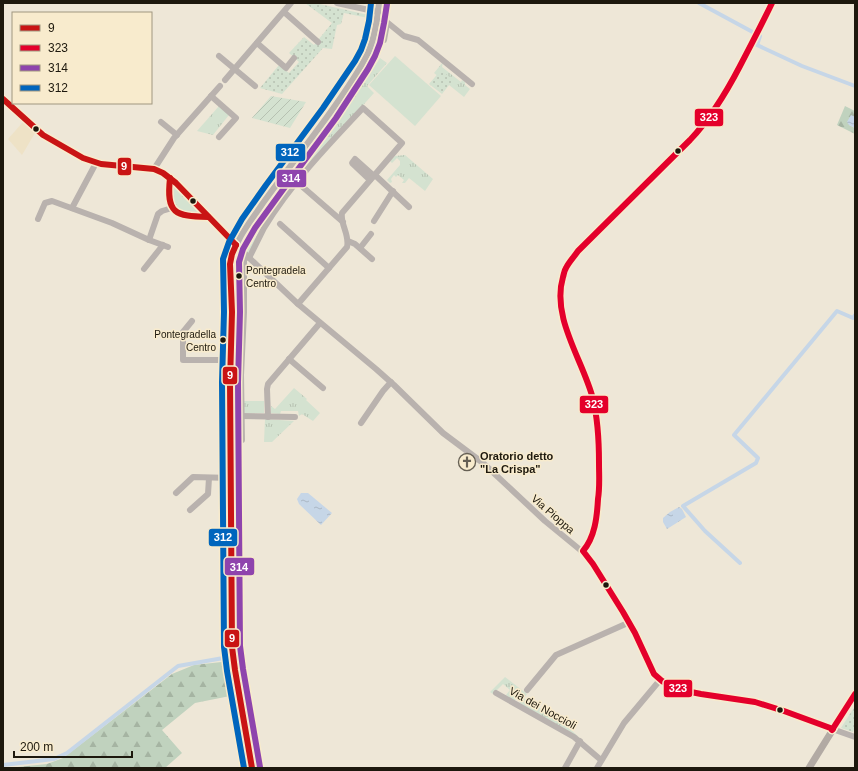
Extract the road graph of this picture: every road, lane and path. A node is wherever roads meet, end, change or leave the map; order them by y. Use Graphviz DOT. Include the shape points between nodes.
graph roads {
  1 [pos="291,3"];
  2 [pos="337,3"];
  3 [pos="379,3"];
  4 [pos="772,3"];
  5 [pos="284,12"];
  6 [pos="378,12"];
  7 [pos="377,20"];
  8 [pos="387,22"];
  9 [pos="384,40"];
  10 [pos="318,42"];
  11 [pos="257,43"];
  12 [pos="219,56"];
  13 [pos="294,58"];
  14 [pos="234,69"];
  15 [pos="225,80"];
  16 [pos="472,84"];
  17 [pos="220,86"];
  18 [pos="255,86"];
  19 [pos="211,96"];
  20 [pos="3,98"];
  21 [pos="161,122"];
  22 [pos="176,135"];
  23 [pos="219,138"];
  24 [pos="96,164"];
  25 [pos="154,169"];
  26 [pos="373,177"];
  27 [pos="170,178"];
  28 [pos="297,182"];
  29 [pos="393,191"];
  30 [pos="409,206"];
  31 [pos="72,208"];
  32 [pos="172,208"];
  33 [pos="208,216"];
  34 [pos="38,219"];
  35 [pos="374,221"];
  36 [pos="343,222"];
  37 [pos="280,224"];
  38 [pos="370,234"];
  39 [pos="149,240"];
  40 [pos="348,241"];
  41 [pos="235,247"];
  42 [pos="360,248"];
  43 [pos="232,256"];
  44 [pos="247,257"];
  45 [pos="372,259"];
  46 [pos="330,268"];
  47 [pos="144,269"];
  48 [pos="298,304"];
  49 [pos="192,321"];
  50 [pos="320,323"];
  51 [pos="224,334"];
  52 [pos="237,356"];
  53 [pos="289,359"];
  54 [pos="223,360"];
  55 [pos="231,366"];
  56 [pos="391,382"];
  57 [pos="323,388"];
  58 [pos="231,411"];
  59 [pos="241,413"];
  60 [pos="268,416"];
  61 [pos="295,417"];
  62 [pos="361,423"];
  63 [pos="242,440"];
  64 [pos="209,478"];
  65 [pos="231,478"];
  66 [pos="176,493"];
  67 [pos="190,510"];
  68 [pos="582,551"];
  69 [pos="630,622"];
  70 [pos="660,680"];
  71 [pos="527,690"];
  72 [pos="496,693"];
  73 [pos="855,694"];
  74 [pos="833,730"];
  75 [pos="855,737"];
  76 [pos="580,741"];
  77 [pos="601,760"];
  78 [pos="252,768"];
  79 [pos="565,768"];
  80 [pos="597,768"];
  81 [pos="809,768"];
  1 -- 5 [label="street"];
  2 -- 6 [label="street"];
  3 -- 6 [label="street"];
  4 -- 68 [label="street" via="721,101 705,124 575,254 562,279 559,295 561,312 591,391 598,428 598,504 591,539"];
  5 -- 10 [label="street"];
  5 -- 11 [label="street"];
  6 -- 7 [label="street"];
  7 -- 8 [label="street"];
  7 -- 41 [label="street" via="370,49 356,75"];
  8 -- 9 [label="street"];
  8 -- 16 [label="street" via="404,36 418,40"];
  11 -- 13 [label="street" via="286,68"];
  11 -- 14 [label="street"];
  12 -- 14 [label="street"];
  14 -- 15 [label="street"];
  14 -- 18 [label="street"];
  17 -- 19 [label="street"];
  19 -- 22 [label="street"];
  19 -- 23 [label="street" via="236,118"];
  20 -- 24 [label="street, Via Pioppa" via="43,135 77,156"];
  21 -- 22 [label="street"];
  22 -- 25 [label="street"];
  24 -- 25 [label="street, Via Pioppa"];
  24 -- 31 [label="street"];
  25 -- 27 [label="street, Via Pioppa"];
  26 -- 28 [label="street" via="402,144 363,108"];
  26 -- 29 [label="street"];
  26 -- 36 [label="street" via="342,213"];
  27 -- 32 [label="street" via="167,195"];
  27 -- 33 [label="street, Via Pioppa"];
  28 -- 36 [label="street"];
  28 -- 44 [label="street"];
  29 -- 30 [label="street"];
  29 -- 35 [label="street"];
  31 -- 34 [label="street" via="52,201 45,203"];
  31 -- 39 [label="street" via="112,222"];
  32 -- 33 [label="street" via="182,215"];
  32 -- 39 [label="street" via="158,214"];
  33 -- 41 [label="street, Via Pioppa"];
  36 -- 40 [label="street"];
  37 -- 46 [label="street"];
  38 -- 42 [label="street"];
  39 -- 47 [label="street" via="166,246"];
  40 -- 42 [label="street"];
  40 -- 46 [label="street" via="346,248"];
  41 -- 43 [label="street"];
  41 -- 44 [label="street, Via Pioppa"];
  42 -- 45 [label="street"];
  43 -- 44 [label="street"];
  43 -- 52 [label="street" via="231,282 239,282"];
  44 -- 48 [label="street, Via Pioppa"];
  44 -- 52 [label="street" via="244,259 244,312"];
  46 -- 48 [label="street"];
  48 -- 50 [label="street, Via Pioppa"];
  49 -- 54 [label="street" via="183,332 183,360"];
  50 -- 53 [label="street"];
  50 -- 56 [label="street, Via Pioppa"];
  51 -- 54 [label="street"];
  52 -- 55 [label="street"];
  52 -- 59 [label="street"];
  53 -- 57 [label="street"];
  53 -- 60 [label="street" via="268,384"];
  54 -- 55 [label="street"];
  55 -- 58 [label="street"];
  56 -- 62 [label="street"];
  56 -- 68 [label="street, Via Pioppa" via="443,433 483,463 545,521"];
  58 -- 59 [label="street"];
  58 -- 65 [label="street"];
  59 -- 60 [label="street"];
  59 -- 63 [label="street"];
  60 -- 61 [label="street"];
  64 -- 65 [label="street"];
  64 -- 66 [label="street" via="193,477"];
  64 -- 67 [label="street" via="208,494"];
  65 -- 78 [label="street" via="232,652"];
  68 -- 69 [label="street, Via Pioppa"];
  69 -- 70 [label="street, Via Pioppa" via="651,669"];
  69 -- 71 [label="street" via="556,656"];
  70 -- 74 [label="street" via="699,694 759,704"];
  70 -- 77 [label="street" via="627,719"];
  72 -- 76 [label="street, Via dei Noccioli"];
  73 -- 74 [label="main road"];
  74 -- 75 [label="street"];
  74 -- 81 [label="main road"];
  76 -- 77 [label="street, Via dei Noccioli"];
  76 -- 79 [label="street, Via dei Noccioli"];
  77 -- 80 [label="street"];
}
